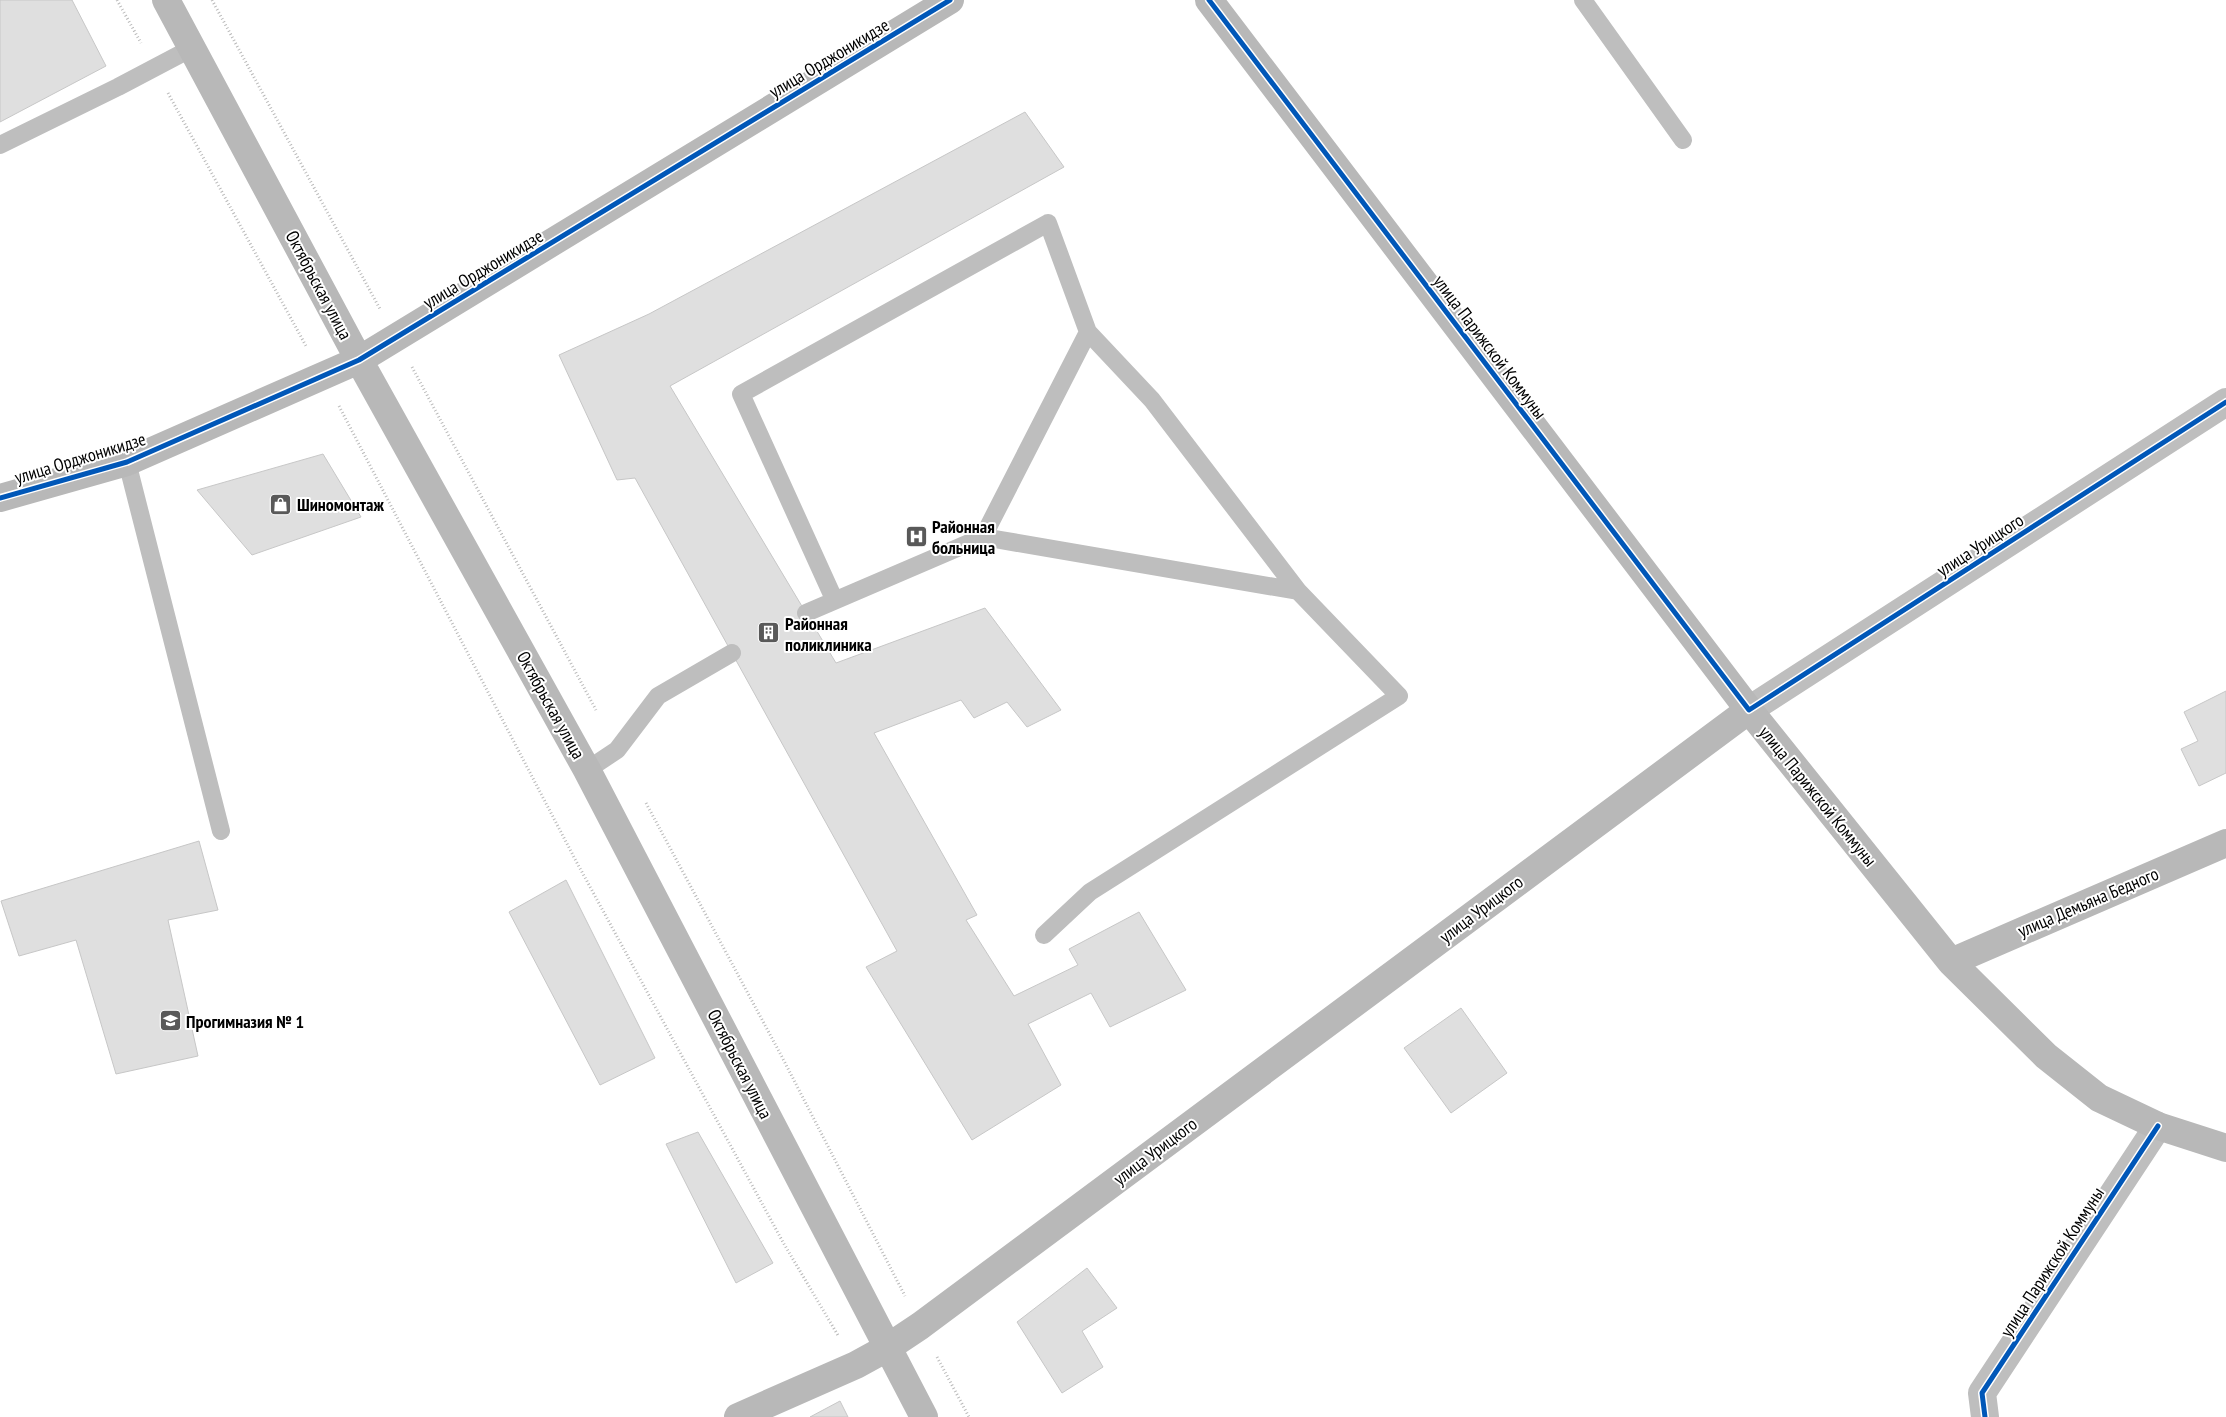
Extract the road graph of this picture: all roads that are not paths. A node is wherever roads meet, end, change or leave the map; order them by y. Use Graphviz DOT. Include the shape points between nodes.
graph roads {
  1 [pos="166,0"];
  2 [pos="950,0"];
  3 [pos="1209,0"];
  4 [pos="1583,0"];
  5 [pos="192,48"];
  6 [pos="1683,140"];
  7 [pos="0,145"];
  8 [pos="1088,332"];
  9 [pos="359,360"];
  10 [pos="2226,402"];
  11 [pos="127,462"];
  12 [pos="0,498"];
  13 [pos="983,537"];
  14 [pos="1298,591"];
  15 [pos="834,599"];
  16 [pos="806,613"];
  17 [pos="732,653"];
  18 [pos="1749,710"];
  19 [pos="587,770"];
  20 [pos="221,832"];
  21 [pos="2226,843"];
  22 [pos="1044,936"];
  23 [pos="1951,962"];
  24 [pos="2158,1126"];
  25 [pos="2226,1148"];
  26 [pos="887,1348"];
  27 [pos="738,1417"];
  28 [pos="924,1417"];
  29 [pos="1985,1417"];
  1 -- 5 [label="main road, Октябрьская улица"];
  2 -- 9 [label="main road, улица Орджоникидзе"];
  3 -- 18 [label="main road, улица Парижской Коммуны"];
  4 -- 6 [label="lane"];
  5 -- 7 [label="lane"];
  5 -- 9 [label="main road, Октябрьская улица"];
  8 -- 13 [label="lane"];
  8 -- 14 [label="lane" via="1152,400"];
  8 -- 15 [label="lane" via="1048,223 741,394"];
  9 -- 11 [label="main road, улица Орджоникидзе"];
  9 -- 19 [label="main road, Октябрьская улица"];
  10 -- 18 [label="street, улица Урицкого"];
  11 -- 12 [label="main road, улица Орджоникидзе"];
  11 -- 20 [label="lane"];
  13 -- 14 [label="lane"];
  13 -- 15 [label="lane"];
  14 -- 22 [label="lane" via="1399,696 1090,892"];
  15 -- 16 [label="lane"];
  17 -- 19 [label="lane" via="658,696 617,750"];
  18 -- 23 [label="main road, улица Парижской Коммуны"];
  18 -- 26 [label="main road, улица Урицкого"];
  19 -- 26 [label="main road, Октябрьская улица"];
  21 -- 23 [label="main road, улица Демьяна Бедного"];
  23 -- 24 [label="main road, улица Парижской Коммуны" via="2046,1056 2099,1098"];
  24 -- 25 [label="main road"];
  24 -- 29 [label="street, улица Парижской Коммуны" via="1982,1393"];
  26 -- 27 [label="main road, улица Урицкого" via="856,1366"];
  26 -- 28 [label="main road, Октябрьская улица"];
}
